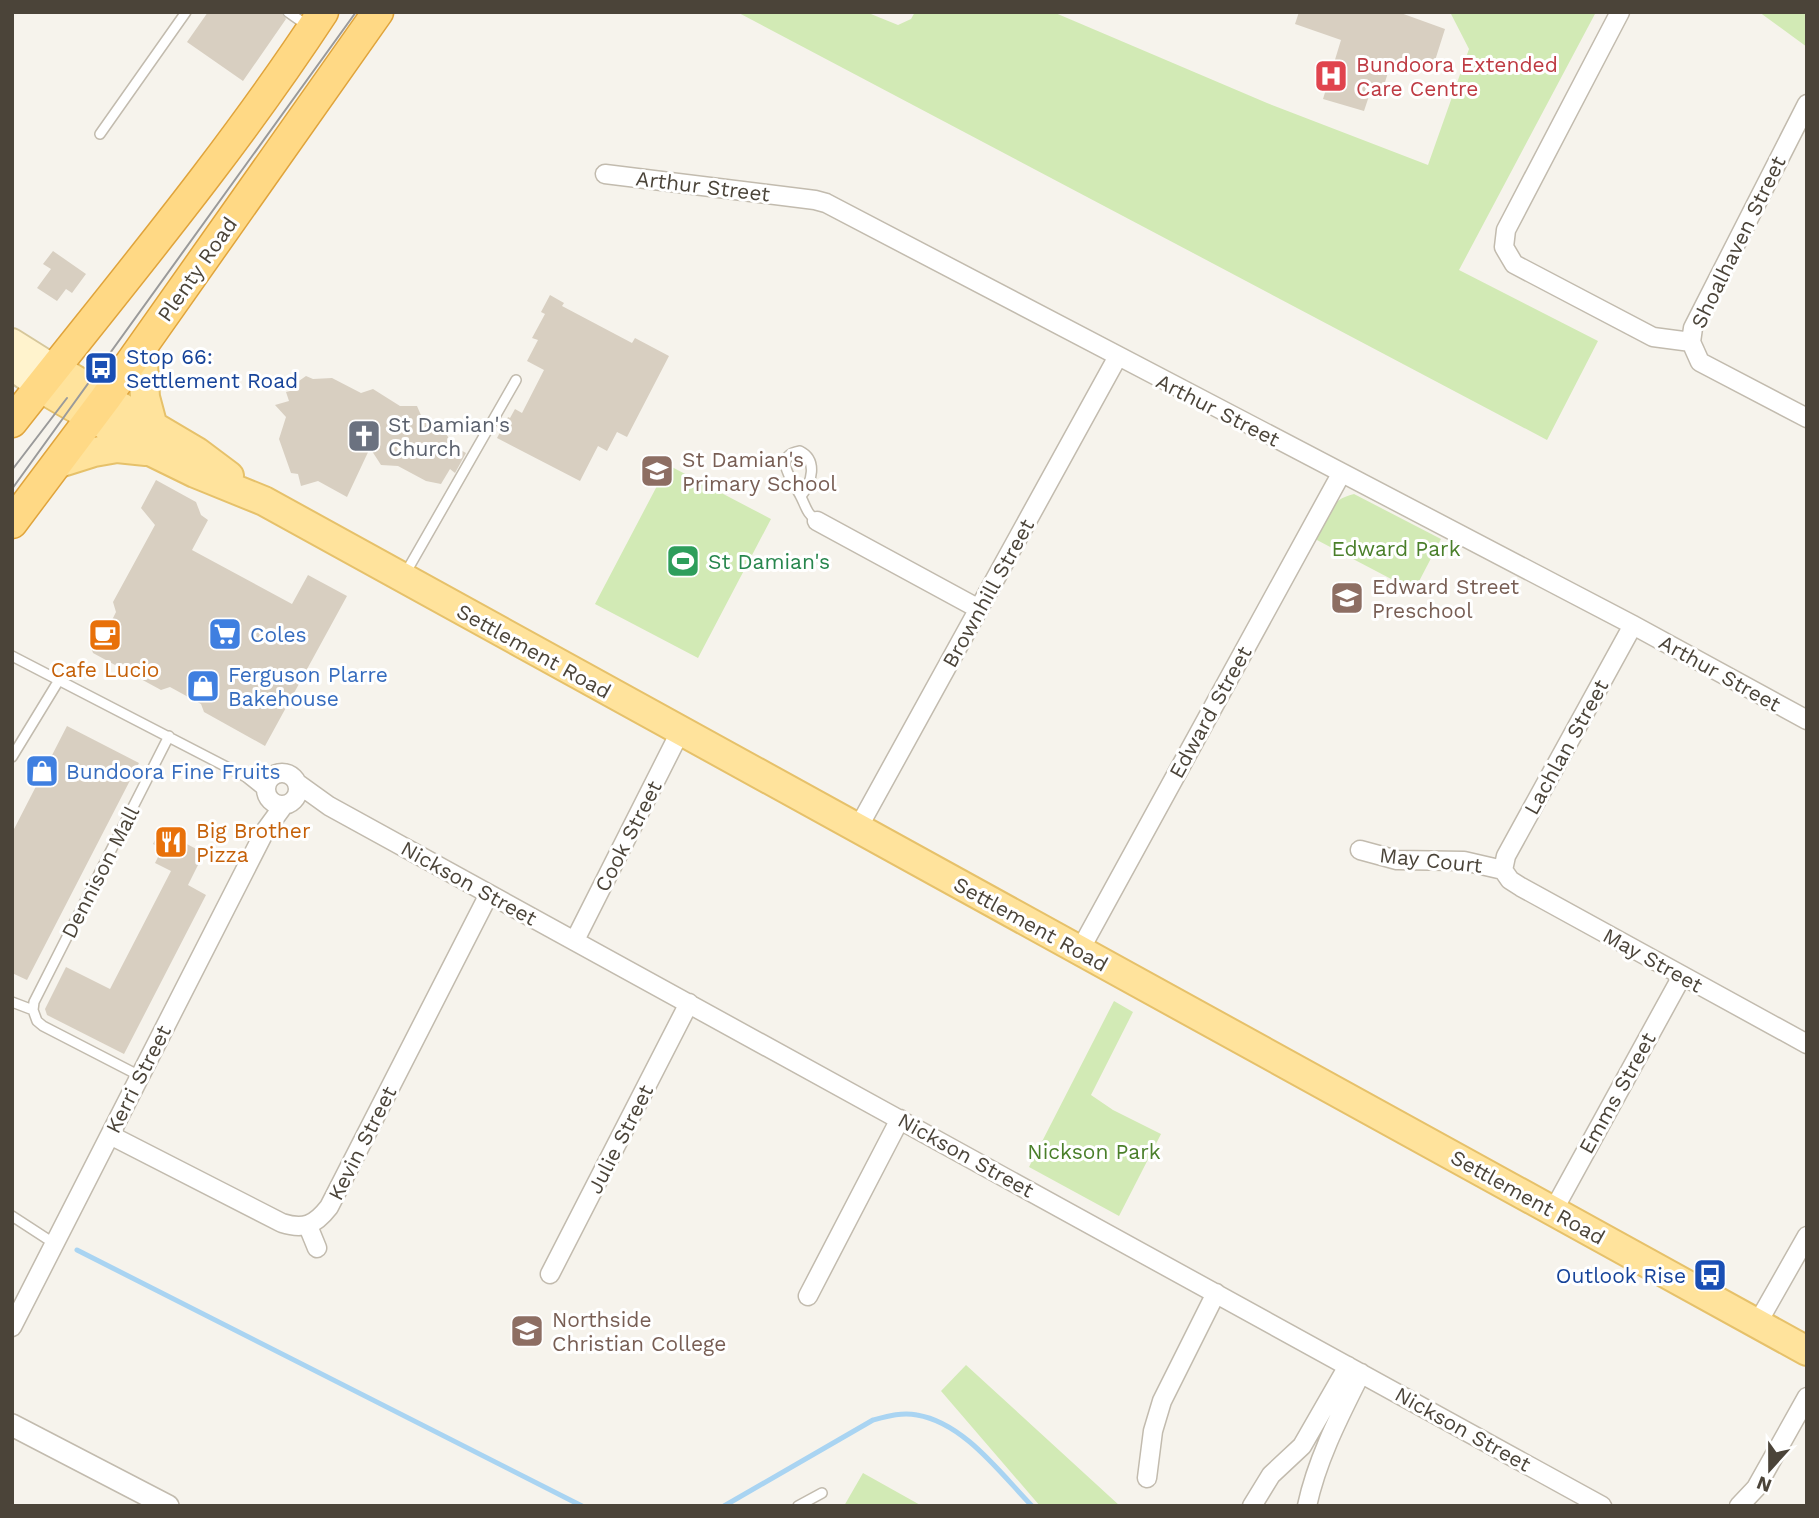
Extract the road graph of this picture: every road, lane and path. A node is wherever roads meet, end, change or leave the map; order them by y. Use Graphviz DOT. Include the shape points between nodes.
graph roads {
  1 [pos="186,12"];
  2 [pos="378,12"];
  3 [pos="1620,12"];
  4 [pos="308,18"];
  5 [pos="1807,104"];
  6 [pos="100,134"];
  7 [pos="605,174"];
  8 [pos="12,341"];
  9 [pos="1691,342"];
  10 [pos="142,347"];
  11 [pos="1117,358"];
  12 [pos="12,368"];
  13 [pos="47,377"];
  14 [pos="516,380"];
  15 [pos="98,408"];
  16 [pos="1807,418"];
  17 [pos="12,422"];
  18 [pos="152,439"];
  19 [pos="56,464"];
  20 [pos="1341,474"];
  21 [pos="801,496"];
  22 [pos="817,521"];
  23 [pos="12,523"];
  24 [pos="402,579"];
  25 [pos="979,609"];
  26 [pos="1633,625"];
  27 [pos="12,656"];
  28 [pos="59,680"];
  29 [pos="1807,720"];
  30 [pos="680,732"];
  31 [pos="169,736"];
  32 [pos="12,757"];
  33 [pos="280,794"];
  34 [pos="858,828"];
  35 [pos="1360,850"];
  36 [pos="1503,870"];
  37 [pos="489,894"];
  38 [pos="575,940"];
  39 [pos="1080,950"];
  40 [pos="1682,976"];
  41 [pos="12,1002"];
  42 [pos="690,1003"];
  43 [pos="33,1010"];
  44 [pos="1807,1044"];
  45 [pos="140,1076"];
  46 [pos="900,1119"];
  47 [pos="110,1135"];
  48 [pos="1553,1211"];
  49 [pos="12,1216"];
  50 [pos="308,1226"];
  51 [pos="1807,1236"];
  52 [pos="55,1244"];
  53 [pos="317,1248"];
  54 [pos="550,1274"];
  55 [pos="1216,1293"];
  56 [pos="807,1296"];
  57 [pos="1757,1324"];
  58 [pos="12,1327"];
  59 [pos="1807,1351"];
  60 [pos="1355,1369"];
  61 [pos="1807,1397"];
  62 [pos="12,1425"];
  63 [pos="1147,1478"];
  64 [pos="822,1493"];
  65 [pos="167,1506"];
  66 [pos="798,1506"];
  67 [pos="1252,1506"];
  68 [pos="1307,1506"];
  69 [pos="1602,1506"];
  70 [pos="1739,1506"];
  1 -- 6 [label="lane"];
  2 -- 10 [label="highway, Plenty Road"];
  3 -- 9 [label="street" via="1506,230 1504,247 1514,264 1653,337"];
  4 -- 13 [label="highway" via="216,166"];
  5 -- 9 [label="street, Shoalhaven Street" via="1693,328"];
  7 -- 11 [label="street, Arthur Street" via="814,200"];
  8 -- 13 [label="main road"];
  9 -- 16 [label="street" via="1700,362"];
  10 -- 15 [label="highway, Plenty Road"];
  10 -- 18 [label="main road"];
  11 -- 20 [label="street, Arthur Street"];
  11 -- 25 [label="street, Brownhill Street"];
  12 -- 13 [label="main road"];
  13 -- 15 [label="main road, Settlement Road"];
  13 -- 17 [label="highway"];
  14 -- 24 [label="lane"];
  15 -- 18 [label="main road, Settlement Road"];
  15 -- 19 [label="highway, Plenty Road"];
  18 -- 19 [label="main road"];
  18 -- 24 [label="main road, Settlement Road" via="197,452 256,497"];
  19 -- 23 [label="highway, Plenty Road"];
  20 -- 26 [label="street, Arthur Street"];
  20 -- 39 [label="street, Edward Street"];
  21 -- 21 [label="lane" via="786,466 790,454 800,451 811,461 809,482"];
  21 -- 22 [label="lane" via="809,515"];
  22 -- 25 [label="street"];
  24 -- 30 [label="main road, Settlement Road"];
  25 -- 34 [label="street, Brownhill Street"];
  26 -- 29 [label="street, Arthur Street"];
  26 -- 36 [label="street, Lachlan Street" via="1506,856"];
  27 -- 28 [label="lane, Nickson Street"];
  28 -- 31 [label="lane, Nickson Street"];
  28 -- 32 [label="lane"];
  30 -- 34 [label="main road, Settlement Road"];
  30 -- 38 [label="street, Cook Street"];
  31 -- 33 [label="lane, Nickson Street"];
  31 -- 43 [label="lane, Dennison Mall"];
  33 -- 37 [label="street, Nickson Street" via="329,806"];
  33 -- 45 [label="street, Kerri Street"];
  34 -- 39 [label="main road, Settlement Road"];
  35 -- 36 [label="street, May Court" via="1397,860 1464,861"];
  36 -- 40 [label="street, May Street" via="1521,887"];
  37 -- 38 [label="street, Nickson Street"];
  37 -- 50 [label="street, Kevin Street" via="329,1207 320,1220"];
  38 -- 42 [label="street, Nickson Street"];
  39 -- 48 [label="main road, Settlement Road"];
  40 -- 44 [label="street, May Street"];
  40 -- 48 [label="street, Emms Street"];
  41 -- 43 [label="lane"];
  42 -- 46 [label="street, Nickson Street"];
  42 -- 54 [label="street, Julie Street"];
  43 -- 45 [label="lane" via="43,1026"];
  45 -- 47 [label="street, Kerri Street"];
  46 -- 55 [label="street, Nickson Street"];
  46 -- 56 [label="street"];
  47 -- 50 [label="street" via="282,1223"];
  47 -- 52 [label="street, Kerri Street"];
  48 -- 57 [label="main road, Settlement Road"];
  49 -- 52 [label="lane"];
  50 -- 53 [label="street"];
  51 -- 57 [label="street"];
  52 -- 58 [label="street, Kerri Street"];
  55 -- 60 [label="street, Nickson Street"];
  55 -- 63 [label="street" via="1162,1401"];
  57 -- 59 [label="main road, Settlement Road"];
  60 -- 67 [label="street" via="1302,1446 1271,1475"];
  60 -- 68 [label="street"];
  60 -- 69 [label="street, Nickson Street"];
  61 -- 70 [label="street" via="1756,1488"];
  62 -- 65 [label="street"];
  64 -- 66 [label="lane"];
}
